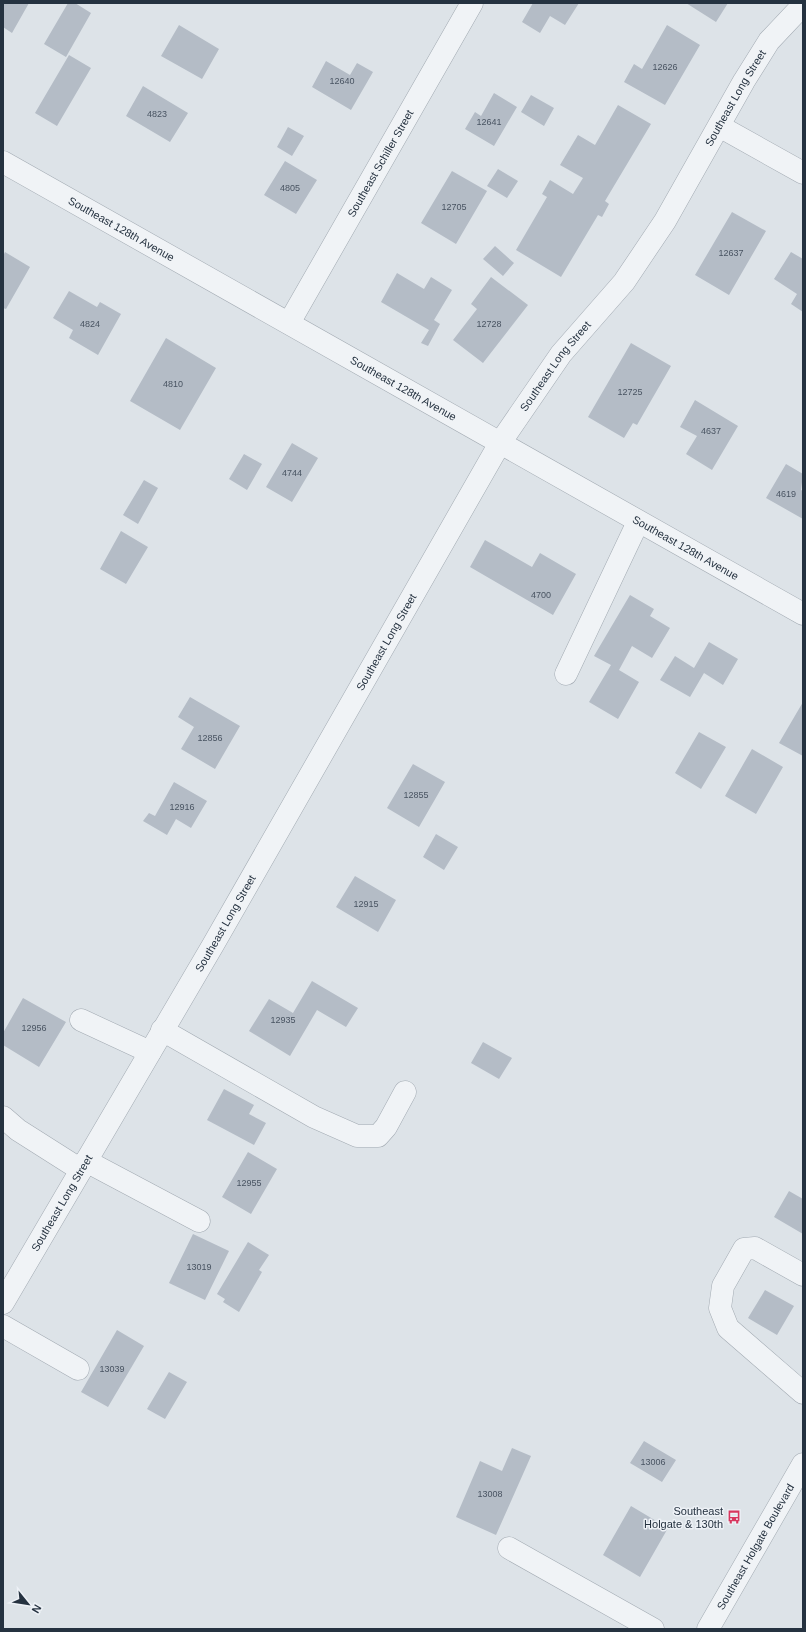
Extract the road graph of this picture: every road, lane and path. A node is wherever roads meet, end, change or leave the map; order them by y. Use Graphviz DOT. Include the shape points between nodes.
graph roads {
  1 [pos="472,3"];
  2 [pos="803,5"];
  3 [pos="719,126"];
  4 [pos="3,162"];
  5 [pos="803,173"];
  6 [pos="289,324"];
  7 [pos="500,444"];
  8 [pos="638,522"];
  9 [pos="803,614"];
  10 [pos="566,674"];
  11 [pos="81,1020"];
  12 [pos="162,1030"];
  13 [pos="150,1052"];
  14 [pos="406,1092"];
  15 [pos="3,1117"];
  16 [pos="83,1166"];
  17 [pos="199,1221"];
  18 [pos="803,1275"];
  19 [pos="3,1303"];
  20 [pos="3,1326"];
  21 [pos="78,1369"];
  22 [pos="803,1393"];
  23 [pos="803,1464"];
  24 [pos="509,1548"];
  25 [pos="715,1626"];
  26 [pos="653,1629"];
  1 -- 6 [label="street, Southeast Schiller Street"];
  2 -- 3 [label="street, Southeast Long Street" via="769,41"];
  3 -- 5 [label="street"];
  3 -- 7 [label="street, Southeast Long Street" via="665,221 624,282 561,354"];
  4 -- 6 [label="street, Southeast 128th Avenue"];
  6 -- 7 [label="street, Southeast 128th Avenue"];
  7 -- 8 [label="street, Southeast 128th Avenue"];
  7 -- 12 [label="street, Southeast Long Street"];
  8 -- 9 [label="street, Southeast 128th Avenue"];
  8 -- 10 [label="street"];
  11 -- 13 [label="street"];
  12 -- 13 [label="street, Southeast Long Street"];
  12 -- 14 [label="street" via="314,1117 357,1136 378,1136 386,1128"];
  13 -- 16 [label="street, Southeast Long Street"];
  15 -- 16 [label="street" via="18,1130"];
  16 -- 17 [label="street"];
  16 -- 19 [label="street, Southeast Long Street"];
  18 -- 22 [label="street" via="755,1248 744,1249 723,1286 720,1308 728,1328"];
  20 -- 21 [label="street"];
  23 -- 25 [label="street, Southeast Holgate Boulevard"];
  24 -- 26 [label="street"];
}
